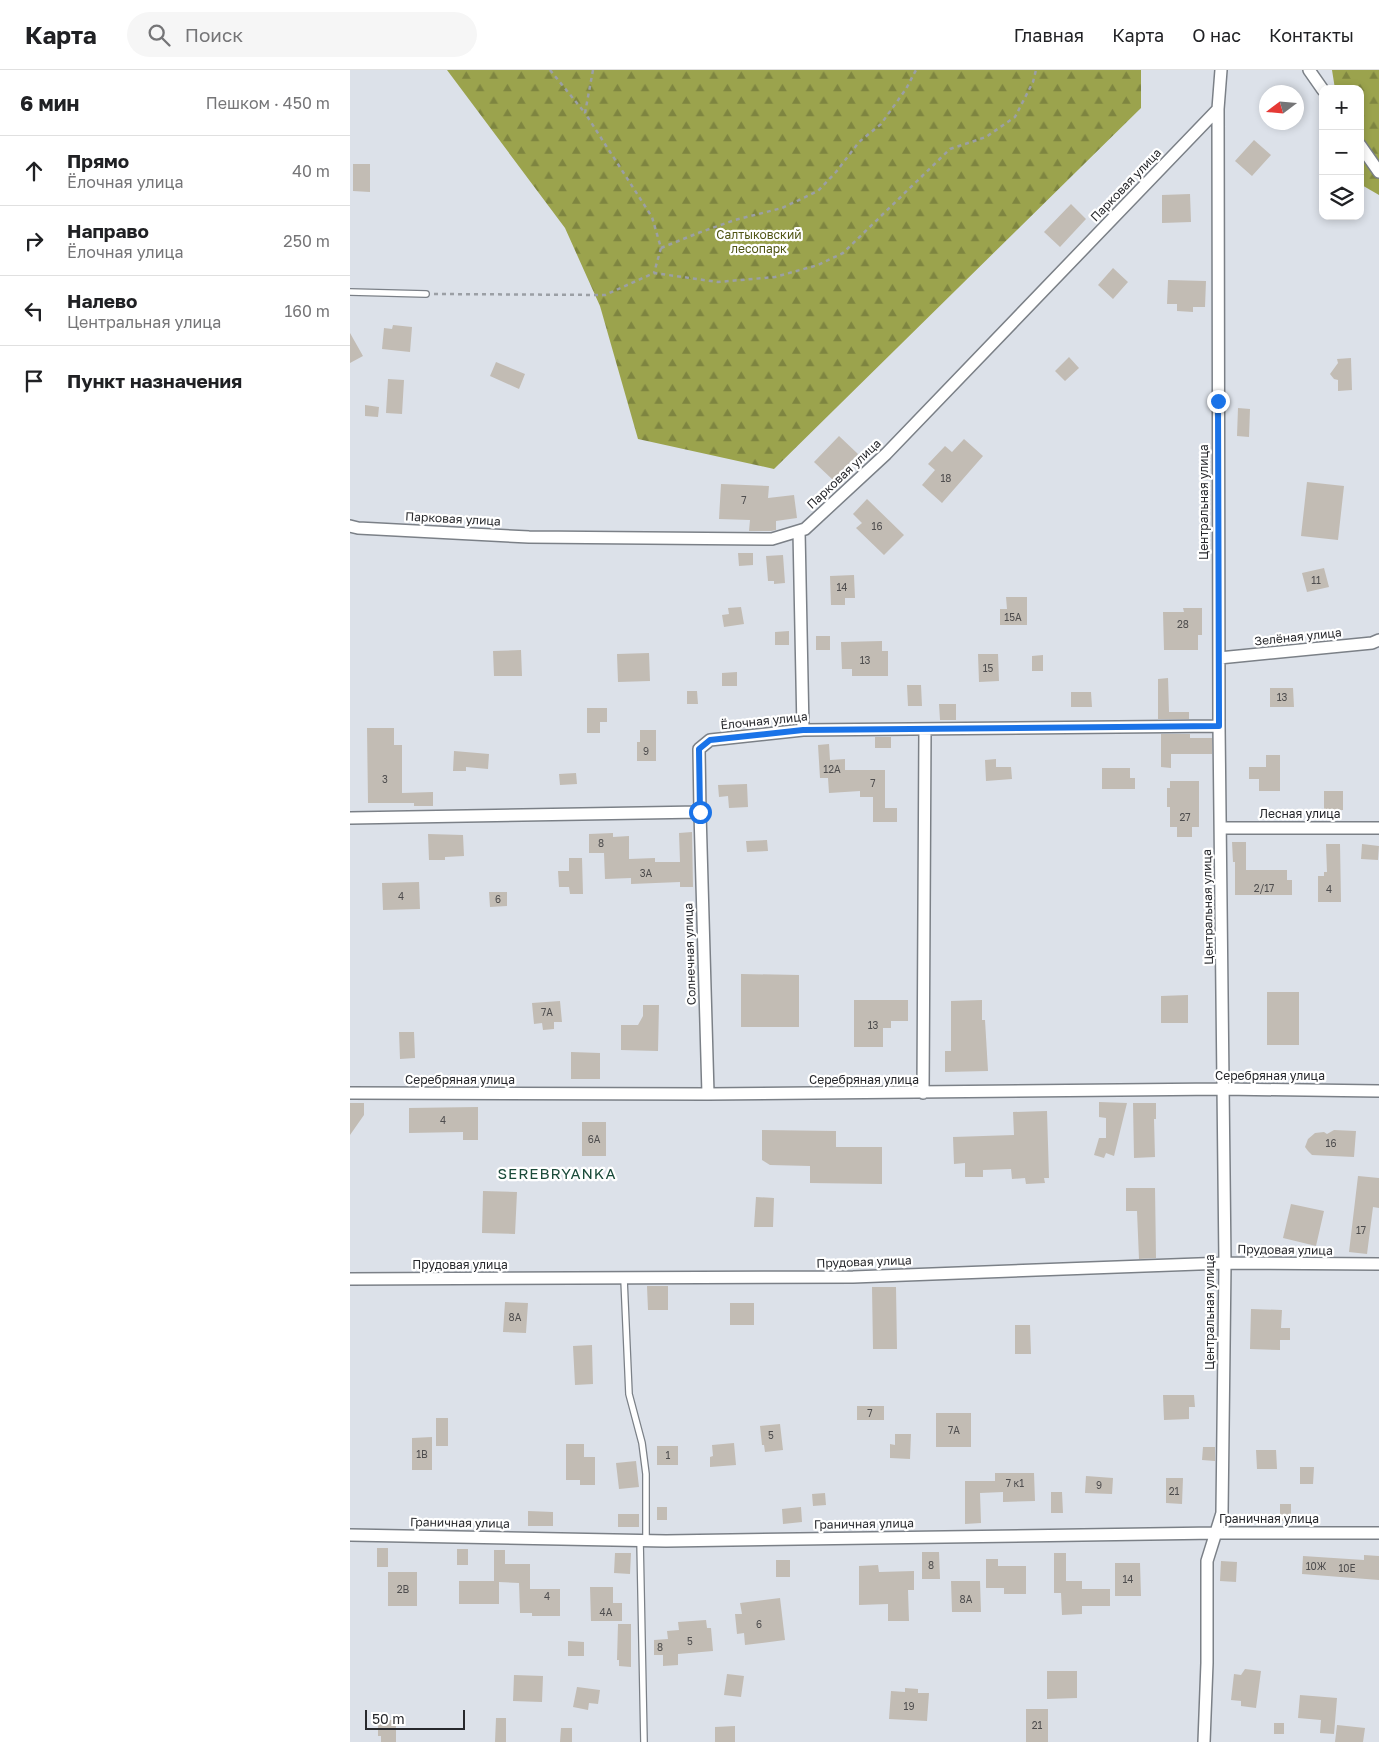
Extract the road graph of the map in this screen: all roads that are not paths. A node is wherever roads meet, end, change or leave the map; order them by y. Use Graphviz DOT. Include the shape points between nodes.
graph roads {
  1 [pos="1220,70"];
  2 [pos="1309,70"];
  3 [pos="1320,85"];
  4 [pos="1218,109"];
  5 [pos="1364,151"];
  6 [pos="1379,172"];
  7 [pos="350,292"];
  8 [pos="426,294"];
  9 [pos="350,526"];
  10 [pos="799,531"];
  11 [pos="1379,640"];
  12 [pos="1219,658"];
  13 [pos="1219,726"];
  14 [pos="925,729"];
  15 [pos="803,730"];
  16 [pos="700,812"];
  17 [pos="350,818"];
  18 [pos="1221,828"];
  19 [pos="1379,828"];
  20 [pos="1222,1090"];
  21 [pos="1379,1091"];
  22 [pos="350,1093"];
  23 [pos="923,1093"];
  24 [pos="708,1094"];
  25 [pos="1224,1262"];
  26 [pos="1379,1264"];
  27 [pos="350,1279"];
  28 [pos="624,1279"];
  29 [pos="1216,1533"];
  30 [pos="1379,1533"];
  31 [pos="350,1535"];
  32 [pos="643,1540"];
  33 [pos="644,1742"];
  34 [pos="1204,1742"];
  1 -- 4 [label="street, Центральная улица"];
  2 -- 3 [label="street"];
  4 -- 10 [label="street, Парковая улица" via="886,454"];
  4 -- 12 [label="street, Центральная улица"];
  5 -- 6 [label="street"];
  7 -- 8 [label="lane"];
  9 -- 10 [label="street, Парковая улица" via="539,537 772,539"];
  10 -- 15 [label="street"];
  11 -- 12 [label="street, Зелёная улица"];
  12 -- 13 [label="street, Центральная улица"];
  13 -- 14 [label="street, Ёлочная улица"];
  13 -- 18 [label="street, Центральная улица"];
  14 -- 15 [label="street, Ёлочная улица"];
  14 -- 23 [label="street"];
  15 -- 16 [label="street, Ёлочная улица" via="710,740 699,749"];
  16 -- 17 [label="street"];
  16 -- 24 [label="street, Солнечная улица"];
  18 -- 19 [label="street, Лесная улица"];
  18 -- 20 [label="street, Центральная улица"];
  20 -- 21 [label="street, Серебряная улица"];
  20 -- 23 [label="street, Серебряная улица"];
  20 -- 25 [label="street, Центральная улица"];
  22 -- 24 [label="street, Серебряная улица"];
  23 -- 24 [label="street, Серебряная улица"];
  25 -- 26 [label="street, Прудовая улица"];
  25 -- 28 [label="street, Прудовая улица" via="853,1277"];
  25 -- 29 [label="street, Центральная улица" via="1222,1513"];
  27 -- 28 [label="street, Прудовая улица"];
  28 -- 32 [label="lane" via="630,1394 646,1474"];
  29 -- 30 [label="street, Граничная улица"];
  29 -- 32 [label="street, Граничная улица"];
  29 -- 34 [label="street, Центральная улица" via="1207,1562"];
  31 -- 32 [label="street, Граничная улица"];
  32 -- 33 [label="lane"];
}
